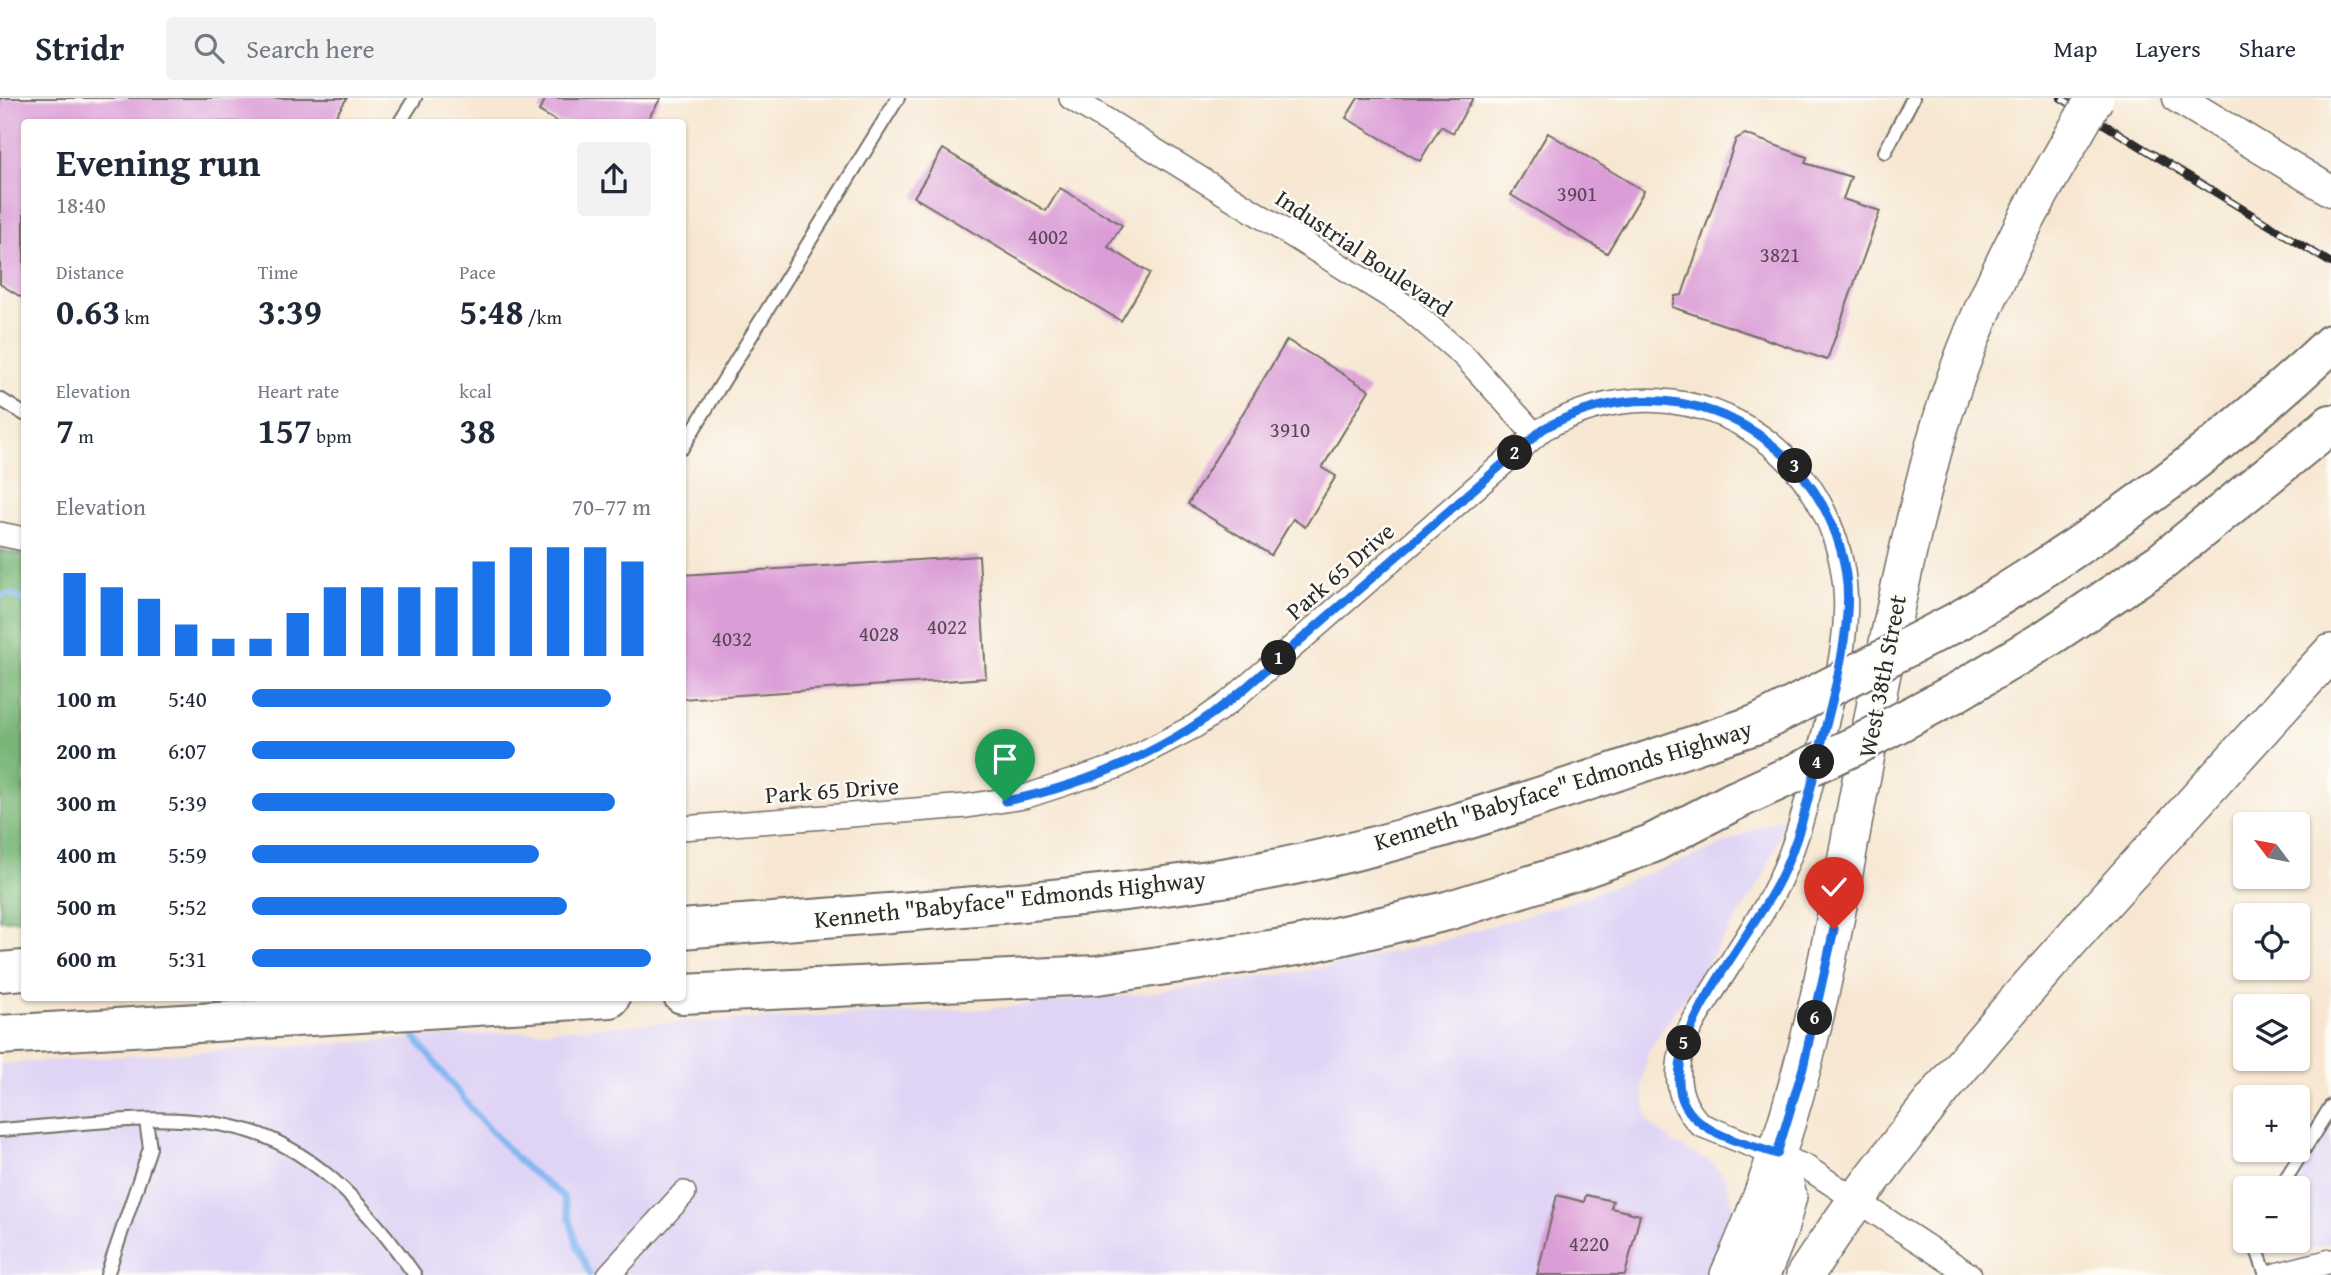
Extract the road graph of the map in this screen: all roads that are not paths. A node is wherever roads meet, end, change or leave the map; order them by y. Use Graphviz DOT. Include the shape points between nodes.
graph roads {
  1 [pos="415,98"];
  2 [pos="898,98"];
  3 [pos="1071,98"];
  4 [pos="1913,98"];
  5 [pos="2095,98"];
  6 [pos="2178,98"];
  7 [pos="402,119"];
  8 [pos="1885,152"];
  9 [pos="2331,191"];
  10 [pos="2325,350"];
  11 [pos="0,399"];
  12 [pos="21,412"];
  13 [pos="2331,424"];
  14 [pos="1535,435"];
  15 [pos="686,442"];
  16 [pos="0,534"];
  17 [pos="21,538"];
  18 [pos="2331,653"];
  19 [pos="686,828"];
  20 [pos="686,929"];
  21 [pos="21,970"];
  22 [pos="0,972"];
  23 [pos="686,994"];
  24 [pos="523,1001"];
  25 [pos="0,1035"];
  26 [pos="2331,1105"];
  27 [pos="146,1121"];
  28 [pos="0,1130"];
  29 [pos="1777,1154"];
  30 [pos="2287,1176"];
  31 [pos="684,1193"];
  32 [pos="1856,1200"];
  33 [pos="2258,1253"];
  34 [pos="2331,1261"];
  35 [pos="107,1275"];
  36 [pos="415,1275"];
  37 [pos="609,1275"];
  38 [pos="1729,1275"];
  39 [pos="1760,1275"];
  40 [pos="1805,1275"];
  41 [pos="1970,1275"];
  42 [pos="2266,1275"];
  43 [pos="2276,1275"];
  1 -- 7 [label="lane"];
  2 -- 15 [label="lane"];
  3 -- 14 [label="street, Industrial Boulevard" via="1407,307 1465,357"];
  4 -- 8 [label="lane"];
  5 -- 29 [label="main road, West 38th Street, bridge" via="1994,286 1932,451 1895,606 1828,963"];
  6 -- 9 [label="street"];
  10 -- 20 [label="highway, Kenneth \"Babyface\" Edmonds Highway, bridge" via="2202,456 2041,572 1958,621 1758,724 1392,841 1222,878 1058,898"];
  11 -- 12 [label="lane"];
  13 -- 23 [label="highway, bridge" via="2161,562 1957,692 1651,844 1533,885 1410,920 1259,953 1071,977"];
  14 -- 19 [label="street, Park 65 Drive" via="1228,703 1195,726 1116,767 1024,797 967,806"];
  14 -- 29 [label="street" via="1578,412 1625,401 1675,402 1712,411 1756,432 1787,457 1812,488 1838,542 1847,592 1843,645 1799,833 1770,898 1689,1030 1679,1068 1679,1093 1701,1125"];
  16 -- 17 [label="street"];
  18 -- 32 [label="main road" via="2052,960 1944,1086"];
  21 -- 22 [label="highway"];
  24 -- 25 [label="highway"];
  26 -- 30 [label="lane"];
  27 -- 28 [label="lane"];
  27 -- 35 [label="lane" via="150,1148"];
  27 -- 36 [label="lane" via="208,1123 251,1132 306,1159 353,1197"];
  29 -- 32 [label="street"];
  29 -- 38 [label="main road, West 38th Street"];
  29 -- 39 [label="main road" via="1788,1196"];
  31 -- 37 [label="street"];
  32 -- 40 [label="main road"];
  32 -- 41 [label="street"];
  33 -- 42 [label="lane"];
  34 -- 43 [label="street"];
}
